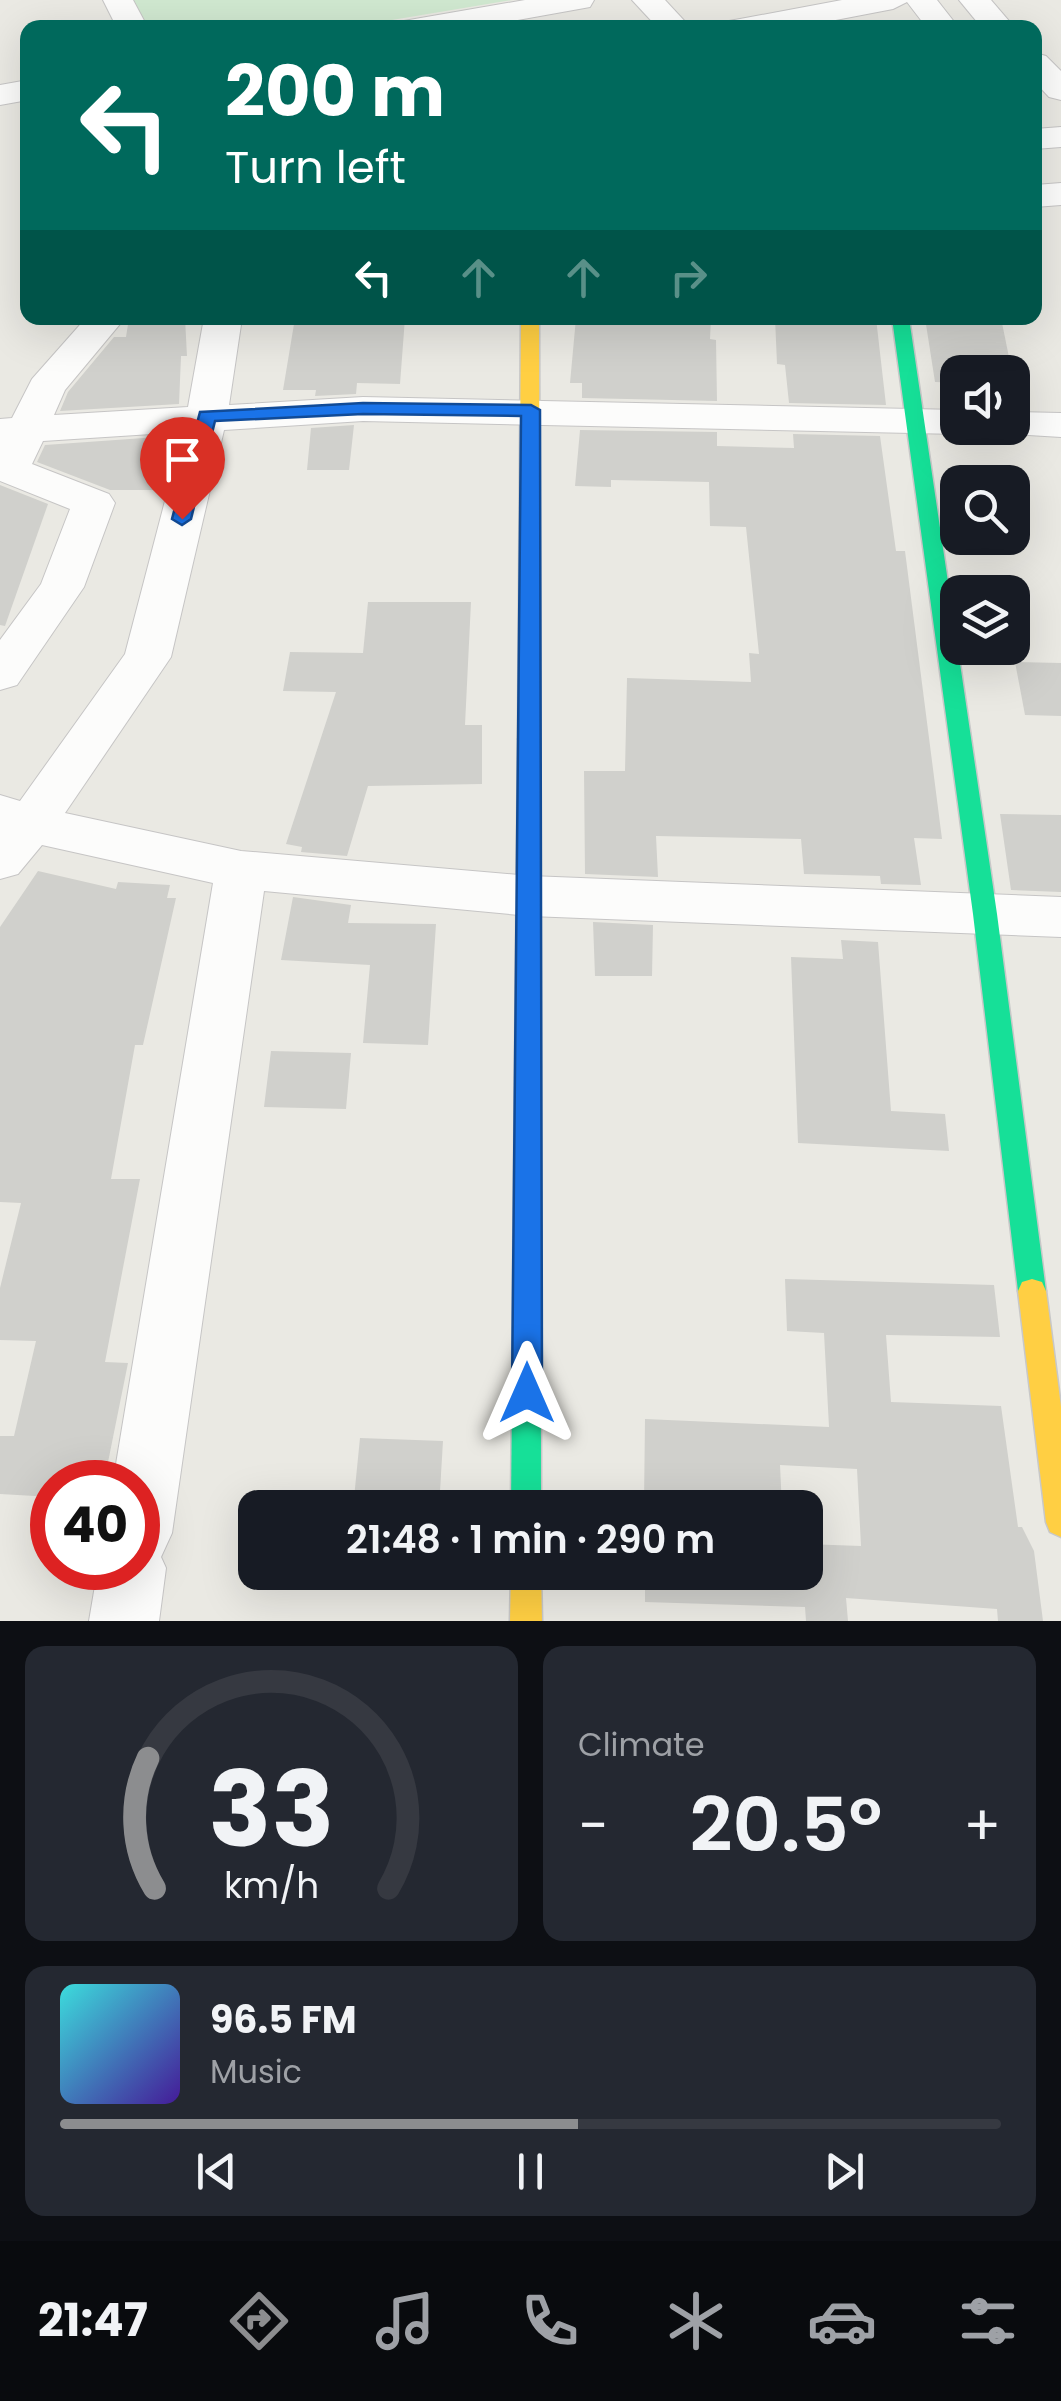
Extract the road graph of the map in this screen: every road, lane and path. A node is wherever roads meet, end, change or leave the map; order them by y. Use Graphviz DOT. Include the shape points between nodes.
graph roads {
  1 [pos="578,0"];
  2 [pos="647,0"];
  3 [pos="893,0"];
  4 [pos="921,0"];
  5 [pos="974,0"];
  6 [pos="498,20"];
  7 [pos="668,20"];
  8 [pos="784,20"];
  9 [pos="937,20"];
  10 [pos="993,20"];
  11 [pos="1042,70"];
  12 [pos="1061,90"];
  13 [pos="100,325"];
  14 [pos="222,325"];
  15 [pos="530,325"];
  16 [pos="901,325"];
  17 [pos="531,410"];
  18 [pos="206,416"];
  19 [pos="914,421"];
  20 [pos="940,422"];
  21 [pos="1030,424"];
  22 [pos="1061,425"];
  23 [pos="14,431"];
  24 [pos="0,674"];
  25 [pos="10,832"];
  26 [pos="241,870"];
  27 [pos="530,896"];
  28 [pos="985,914"];
  29 [pos="1061,917"];
  30 [pos="149,1460"];
  31 [pos="526,1490"];
  32 [pos="1061,1522"];
  33 [pos="129,1590"];
  34 [pos="526,1590"];
  35 [pos="124,1621"];
  36 [pos="526,1621"];
  1 -- 6 [label="street"];
  2 -- 7 [label="street"];
  3 -- 8 [label="street"];
  4 -- 9 [label="street"];
  5 -- 10 [label="street"];
  11 -- 12 [label="street"];
  13 -- 23 [label="street"];
  14 -- 18 [label="street"];
  15 -- 17 [label="street"];
  16 -- 19 [label="street"];
  17 -- 18 [label="street"];
  17 -- 19 [label="street"];
  17 -- 27 [label="street"];
  18 -- 23 [label="street"];
  18 -- 25 [label="street" via="148,657"];
  19 -- 20 [label="street"];
  19 -- 28 [label="street"];
  21 -- 22 [label="street"];
  23 -- 24 [label="street" via="10,470 94,503 62,587"];
  25 -- 26 [label="street"];
  26 -- 27 [label="street"];
  26 -- 30 [label="street"];
  27 -- 28 [label="street"];
  27 -- 31 [label="street"];
  28 -- 29 [label="street"];
  28 -- 32 [label="street"];
  33 -- 35 [label="street"];
  34 -- 36 [label="street"];
}
